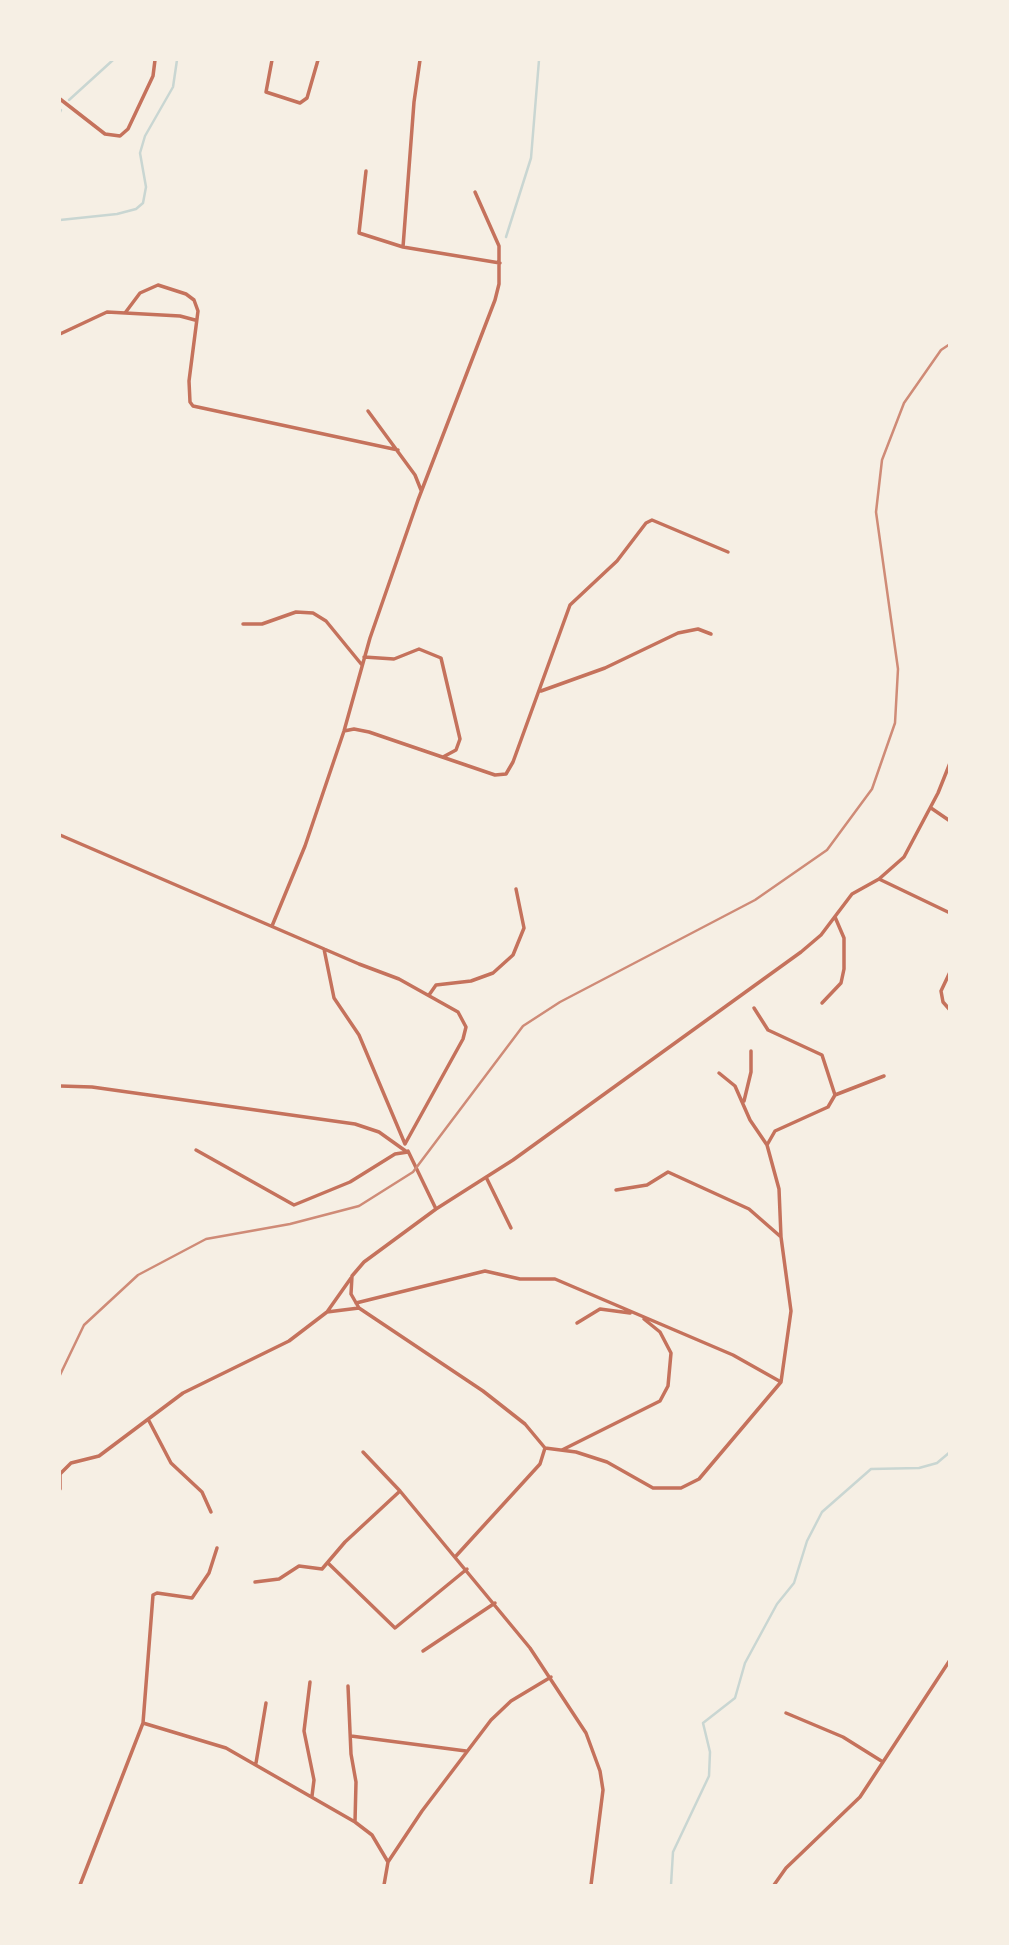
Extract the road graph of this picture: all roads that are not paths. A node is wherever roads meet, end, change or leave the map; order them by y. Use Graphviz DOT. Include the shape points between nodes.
graph roads {
  1 [pos="155,60"];
  2 [pos="272,60"];
  3 [pos="318,60"];
  4 [pos="420,60"];
  5 [pos="60,99"];
  6 [pos="366,172"];
  7 [pos="475,192"];
  8 [pos="403,247"];
  9 [pos="500,263"];
  10 [pos="125,313"];
  11 [pos="195,320"];
  12 [pos="60,334"];
  13 [pos="368,411"];
  14 [pos="398,450"];
  15 [pos="422,492"];
  16 [pos="728,552"];
  17 [pos="243,624"];
  18 [pos="711,634"];
  19 [pos="364,657"];
  20 [pos="362,666"];
  21 [pos="540,692"];
  22 [pos="344,731"];
  23 [pos="443,757"];
  24 [pos="949,764"];
  25 [pos="931,808"];
  26 [pos="950,821"];
  27 [pos="60,835"];
  28 [pos="879,879"];
  29 [pos="516,889"];
  30 [pos="950,913"];
  31 [pos="835,918"];
  32 [pos="272,926"];
  33 [pos="324,948"];
  34 [pos="950,972"];
  35 [pos="429,995"];
  36 [pos="822,1003"];
  37 [pos="754,1008"];
  38 [pos="950,1010"];
  39 [pos="751,1051"];
  40 [pos="719,1073"];
  41 [pos="884,1076"];
  42 [pos="60,1087"];
  43 [pos="835,1095"];
  44 [pos="743,1103"];
  45 [pos="405,1144"];
  46 [pos="767,1144"];
  47 [pos="196,1150"];
  48 [pos="408,1152"];
  49 [pos="486,1177"];
  50 [pos="616,1190"];
  51 [pos="436,1209"];
  52 [pos="511,1228"];
  53 [pos="781,1237"];
  54 [pos="352,1276"];
  55 [pos="358,1305"];
  56 [pos="327,1312"];
  57 [pos="577,1323"];
  58 [pos="781,1382"];
  59 [pos="148,1419"];
  60 [pos="545,1448"];
  61 [pos="561,1450"];
  62 [pos="363,1452"];
  63 [pos="60,1489"];
  64 [pos="400,1491"];
  65 [pos="211,1512"];
  66 [pos="217,1548"];
  67 [pos="456,1556"];
  68 [pos="328,1562"];
  69 [pos="467,1569"];
  70 [pos="255,1582"];
  71 [pos="495,1604"];
  72 [pos="423,1650"];
  73 [pos="950,1660"];
  74 [pos="551,1677"];
  75 [pos="310,1682"];
  76 [pos="348,1686"];
  77 [pos="266,1703"];
  78 [pos="786,1713"];
  79 [pos="143,1723"];
  80 [pos="351,1737"];
  81 [pos="466,1751"];
  82 [pos="883,1762"];
  83 [pos="256,1763"];
  84 [pos="312,1796"];
  85 [pos="355,1822"];
  86 [pos="388,1861"];
  87 [pos="80,1885"];
  88 [pos="384,1885"];
  89 [pos="591,1885"];
  90 [pos="774,1885"];
  1 -- 5 [label="street" via="148,87 120,136 105,134"];
  2 -- 3 [label="street" via="266,92 300,103 307,98"];
  4 -- 8 [label="street"];
  6 -- 8 [label="street" via="359,233"];
  7 -- 9 [label="street" via="496,233"];
  8 -- 9 [label="street"];
  9 -- 15 [label="street" via="495,300"];
  10 -- 11 [label="street"];
  10 -- 11 [label="street" via="141,293 163,285 194,300"];
  10 -- 12 [label="street" via="98,315"];
  11 -- 14 [label="street" via="189,381 193,407"];
  13 -- 14 [label="street"];
  14 -- 15 [label="street"];
  15 -- 19 [label="street"];
  16 -- 21 [label="street" via="652,520 646,523 617,561 570,605"];
  17 -- 20 [label="street" via="262,624 296,612 313,613 326,621"];
  18 -- 21 [label="street" via="698,629 678,633"];
  19 -- 20 [label="street"];
  19 -- 23 [label="street" via="394,659 419,649 441,658 460,739 456,750"];
  20 -- 22 [label="street"];
  21 -- 23 [label="street" via="506,774 495,775"];
  22 -- 23 [label="street" via="369,732"];
  22 -- 32 [label="street" via="298,866"];
  24 -- 25 [label="street"];
  25 -- 26 [label="street"];
  25 -- 28 [label="street" via="904,857"];
  27 -- 32 [label="street"];
  28 -- 30 [label="street"];
  28 -- 31 [label="street" via="852,894"];
  29 -- 35 [label="street" via="524,929 513,955 493,973 436,985"];
  31 -- 36 [label="street" via="844,938 842,977"];
  31 -- 49 [label="street" via="801,952"];
  32 -- 33 [label="street"];
  33 -- 35 [label="street"];
  33 -- 45 [label="street" via="334,998 359,1035"];
  34 -- 38 [label="street" via="941,990"];
  35 -- 45 [label="street" via="458,1012 466,1027"];
  37 -- 43 [label="street" via="768,1030 822,1055"];
  39 -- 44 [label="street"];
  40 -- 44 [label="street" via="735,1086"];
  41 -- 43 [label="street"];
  42 -- 48 [label="street" via="92,1087 355,1124 379,1132"];
  43 -- 46 [label="street" via="828,1107 775,1131"];
  44 -- 46 [label="street"];
  45 -- 48 [label="street"];
  46 -- 53 [label="street" via="779,1189"];
  47 -- 48 [label="street" via="294,1205 349,1182 395,1154"];
  48 -- 51 [label="street"];
  49 -- 51 [label="street"];
  49 -- 52 [label="street"];
  50 -- 53 [label="street" via="647,1185 668,1172 749,1209"];
  51 -- 54 [label="street"];
  53 -- 58 [label="street" via="791,1311"];
  54 -- 55 [label="street" via="351,1294"];
  54 -- 56 [label="street"];
  55 -- 56 [label="street"];
  55 -- 58 [label="street" via="485,1271 520,1279 555,1279 733,1355"];
  55 -- 60 [label="street" via="482,1391 525,1424"];
  56 -- 59 [label="street" via="281,1346 183,1393"];
  57 -- 61 [label="street" via="600,1309 636,1314 667,1341 672,1368 660,1401"];
  58 -- 61 [label="street" via="699,1479 681,1488 653,1488 607,1462"];
  59 -- 63 [label="street" via="99,1456 64,1468"];
  59 -- 65 [label="street" via="171,1463 202,1492"];
  60 -- 61 [label="street"];
  60 -- 67 [label="street" via="540,1464"];
  62 -- 64 [label="street"];
  64 -- 67 [label="street"];
  64 -- 68 [label="street"];
  66 -- 79 [label="street" via="209,1573 192,1598 153,1595"];
  67 -- 69 [label="street"];
  68 -- 69 [label="street" via="394,1628"];
  68 -- 70 [label="street" via="322,1569 299,1566 279,1579"];
  69 -- 71 [label="street"];
  71 -- 72 [label="street"];
  71 -- 74 [label="street"];
  73 -- 82 [label="street"];
  74 -- 81 [label="street" via="511,1701"];
  74 -- 89 [label="street" via="586,1733 600,1771 602,1813"];
  75 -- 84 [label="street" via="304,1731 314,1780"];
  76 -- 80 [label="street"];
  77 -- 83 [label="street"];
  78 -- 82 [label="street" via="843,1737"];
  79 -- 83 [label="street" via="215,1744"];
  79 -- 87 [label="street"];
  80 -- 81 [label="street"];
  80 -- 85 [label="street"];
  81 -- 86 [label="street"];
  82 -- 90 [label="street" via="860,1797"];
  83 -- 84 [label="street"];
  84 -- 85 [label="street"];
  85 -- 86 [label="street" via="372,1835"];
  86 -- 88 [label="street"];
}
